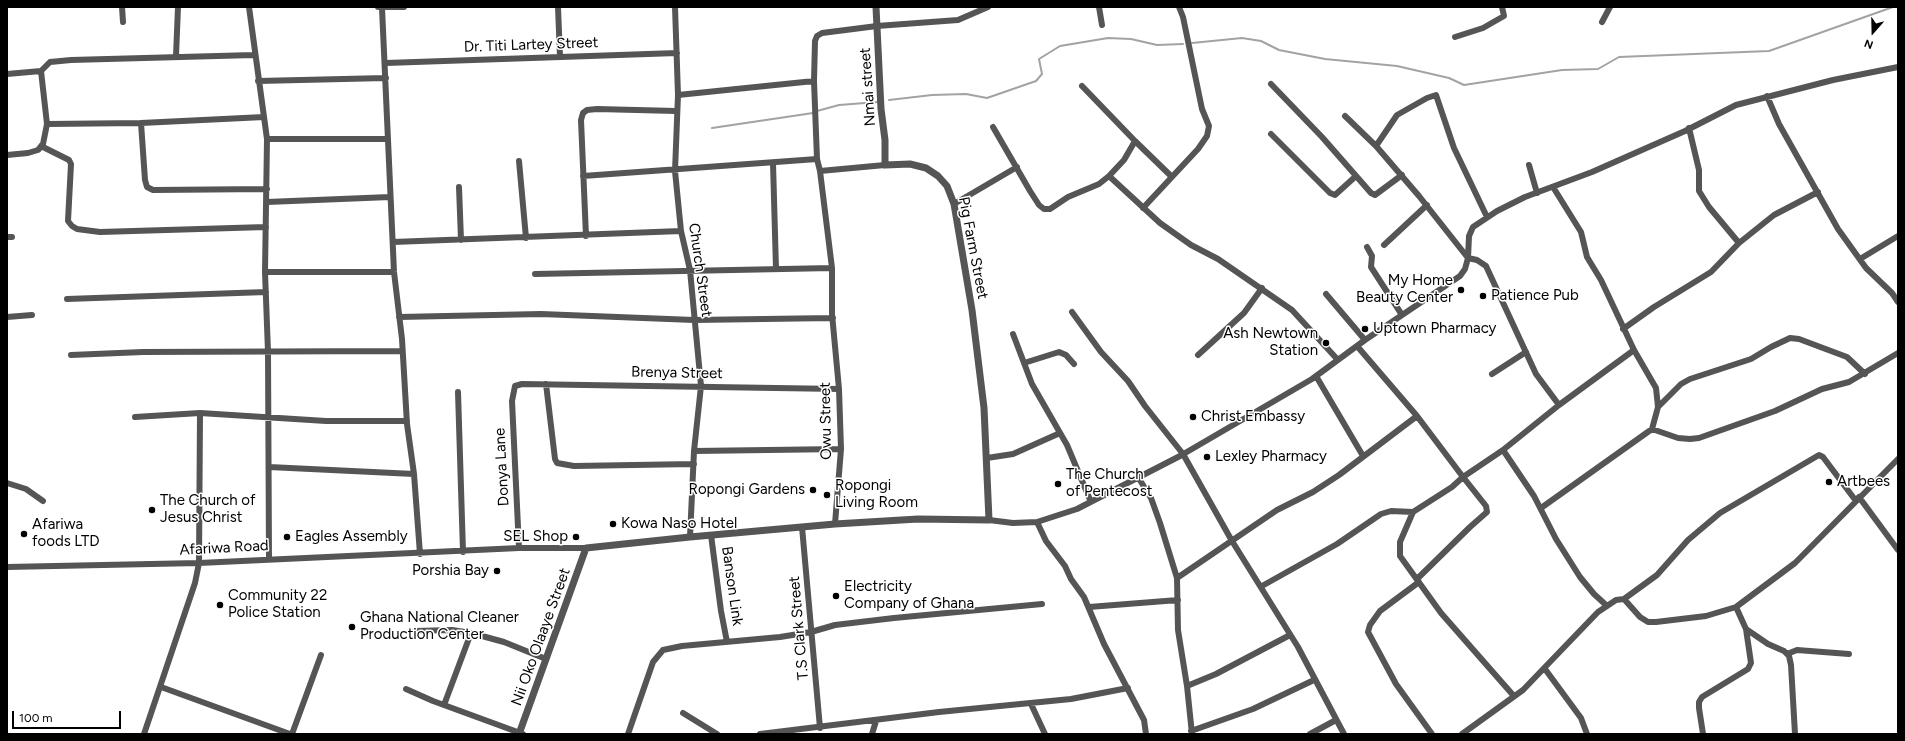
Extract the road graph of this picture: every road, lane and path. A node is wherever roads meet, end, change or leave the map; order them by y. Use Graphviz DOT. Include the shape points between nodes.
graph roads {
  1 [pos="122,7"];
  2 [pos="178,7"];
  3 [pos="249,7"];
  4 [pos="404,7"];
  5 [pos="558,7"];
  6 [pos="675,7"];
  7 [pos="876,7"];
  8 [pos="988,7"];
  9 [pos="1099,7"];
  10 [pos="1179,7"];
  11 [pos="1502,7"];
  12 [pos="1610,7"];
  13 [pos="380,8"];
  14 [pos="123,22"];
  15 [pos="1602,22"];
  16 [pos="1102,25"];
  17 [pos="877,26"];
  18 [pos="1455,36"];
  19 [pos="677,52"];
  20 [pos="254,55"];
  21 [pos="176,56"];
  22 [pos="560,56"];
  23 [pos="386,63"];
  24 [pos="1898,67"];
  25 [pos="41,71"];
  26 [pos="7,74"];
  27 [pos="386,78"];
  28 [pos="258,81"];
  29 [pos="814,81"];
  30 [pos="1271,84"];
  31 [pos="1082,86"];
  32 [pos="678,95"];
  33 [pos="1767,96"];
  34 [pos="676,111"];
  35 [pos="1345,116"];
  36 [pos="264,117"];
  37 [pos="142,123"];
  38 [pos="47,124"];
  39 [pos="993,127"];
  40 [pos="1689,128"];
  41 [pos="1271,134"];
  42 [pos="267,139"];
  43 [pos="387,139"];
  44 [pos="1135,141"];
  45 [pos="41,146"];
  46 [pos="1376,146"];
  47 [pos="7,155"];
  48 [pos="817,159"];
  49 [pos="519,161"];
  50 [pos="773,162"];
  51 [pos="885,165"];
  52 [pos="1529,165"];
  53 [pos="1017,167"];
  54 [pos="674,171"];
  55 [pos="820,171"];
  56 [pos="1402,175"];
  57 [pos="584,176"];
  58 [pos="1109,176"];
  59 [pos="1171,176"];
  60 [pos="1356,176"];
  61 [pos="459,187"];
  62 [pos="1553,187"];
  63 [pos="267,189"];
  64 [pos="1818,192"];
  65 [pos="1537,193"];
  66 [pos="390,197"];
  67 [pos="267,202"];
  68 [pos="954,204"];
  69 [pos="1427,206"];
  70 [pos="1143,208"];
  71 [pos="1487,217"];
  72 [pos="266,227"];
  73 [pos="681,231"];
  74 [pos="586,236"];
  75 [pos="1898,236"];
  76 [pos="526,238"];
  77 [pos="461,240"];
  78 [pos="393,242"];
  79 [pos="1739,243"];
  80 [pos="1384,245"];
  81 [pos="1367,247"];
  82 [pos="1468,258"];
  83 [pos="1860,259"];
  84 [pos="832,268"];
  85 [pos="776,269"];
  86 [pos="690,270"];
  87 [pos="265,272"];
  88 [pos="394,272"];
  89 [pos="535,274"];
  90 [pos="1262,288"];
  91 [pos="266,292"];
  92 [pos="1326,294"];
  93 [pos="67,299"];
  94 [pos="1898,302"];
  95 [pos="1072,312"];
  96 [pos="32,315"];
  97 [pos="1402,315"];
  98 [pos="7,317"];
  99 [pos="399,317"];
  100 [pos="833,318"];
  101 [pos="694,320"];
  102 [pos="1624,329"];
  103 [pos="1013,334"];
  104 [pos="1365,340"];
  105 [pos="1357,346"];
  106 [pos="1634,350"];
  107 [pos="402,351"];
  108 [pos="268,352"];
  109 [pos="1526,352"];
  110 [pos="1898,353"];
  111 [pos="71,355"];
  112 [pos="1198,355"];
  113 [pos="1338,360"];
  114 [pos="1024,363"];
  115 [pos="1074,364"];
  116 [pos="1492,374"];
  117 [pos="1865,374"];
  118 [pos="1316,376"];
  119 [pos="546,384"];
  120 [pos="515,386"];
  121 [pos="701,386"];
  122 [pos="839,389"];
  123 [pos="458,392"];
  124 [pos="1559,404"];
  125 [pos="1658,407"];
  126 [pos="200,413"];
  127 [pos="1417,416"];
  128 [pos="135,417"];
  129 [pos="268,417"];
  130 [pos="407,421"];
  131 [pos="1652,429"];
  132 [pos="1060,433"];
  133 [pos="840,449"];
  134 [pos="1503,450"];
  135 [pos="694,451"];
  136 [pos="1183,454"];
  137 [pos="1363,456"];
  138 [pos="987,458"];
  139 [pos="1898,459"];
  140 [pos="694,464"];
  141 [pos="268,467"];
  142 [pos="414,474"];
  143 [pos="1138,477"];
  144 [pos="1463,477"];
  145 [pos="7,483"];
  146 [pos="1857,499"];
  147 [pos="43,501"];
  148 [pos="1091,502"];
  149 [pos="1541,508"];
  150 [pos="1413,512"];
  151 [pos="989,520"];
  152 [pos="1037,522"];
  153 [pos="835,524"];
  154 [pos="802,527"];
  155 [pos="711,535"];
  156 [pos="690,536"];
  157 [pos="1232,541"];
  158 [pos="519,548"];
  159 [pos="586,548"];
  160 [pos="1898,550"];
  161 [pos="462,552"];
  162 [pos="420,554"];
  163 [pos="269,559"];
  164 [pos="199,564"];
  165 [pos="7,567"];
  166 [pos="1177,578"];
  167 [pos="1418,581"];
  168 [pos="1262,586"];
  169 [pos="1624,599"];
  170 [pos="1178,600"];
  171 [pos="1042,604"];
  172 [pos="1606,606"];
  173 [pos="1088,607"];
  174 [pos="1736,607"];
  175 [pos="1746,629"];
  176 [pos="415,631"];
  177 [pos="811,632"];
  178 [pos="471,633"];
  179 [pos="1290,635"];
  180 [pos="727,642"];
  181 [pos="1786,654"];
  182 [pos="1849,654"];
  183 [pos="321,655"];
  184 [pos="546,659"];
  185 [pos="1545,669"];
  186 [pos="1314,680"];
  187 [pos="1187,686"];
  188 [pos="161,687"];
  189 [pos="1128,688"];
  190 [pos="406,689"];
  191 [pos="1513,696"];
  192 [pos="1032,704"];
  193 [pos="444,705"];
  194 [pos="683,714"];
  195 [pos="1336,720"];
  196 [pos="876,721"];
  197 [pos="820,728"];
  198 [pos="1191,733"];
  199 [pos="144,734"];
  200 [pos="291,734"];
  201 [pos="521,734"];
  202 [pos="628,734"];
  203 [pos="717,734"];
  204 [pos="760,734"];
  205 [pos="872,734"];
  206 [pos="1045,734"];
  207 [pos="1146,734"];
  208 [pos="1310,734"];
  209 [pos="1344,734"];
  210 [pos="1432,734"];
  211 [pos="1462,734"];
  212 [pos="1587,734"];
  213 [pos="1703,734"];
  214 [pos="1795,734"];
  1 -- 14 [label="street"];
  2 -- 21 [label="street"];
  3 -- 20 [label="street"];
  4 -- 13 [label="street"];
  5 -- 22 [label="street"];
  6 -- 19 [label="street, Church Street"];
  7 -- 17 [label="street, Nmai street"];
  8 -- 17 [label="street" via="958,20"];
  9 -- 16 [label="street"];
  10 -- 59 [label="street" via="1208,126 1206,136 1198,149"];
  11 -- 18 [label="street" via="1504,16 1483,28"];
  12 -- 15 [label="street"];
  13 -- 23 [label="street"];
  17 -- 29 [label="street" via="822,33 817,36 814,41"];
  17 -- 51 [label="street, Nmai street" via="881,109 886,140"];
  19 -- 22 [label="street, Dr. Titi Lartey Street"];
  19 -- 32 [label="street, Church Street"];
  20 -- 21 [label="street"];
  20 -- 28 [label="street"];
  21 -- 25 [label="street" via="50,62"];
  22 -- 23 [label="street, Dr. Titi Lartey Street"];
  23 -- 27 [label="street"];
  24 -- 33 [label="street"];
  25 -- 26 [label="street"];
  25 -- 38 [label="street"];
  27 -- 28 [label="street"];
  27 -- 43 [label="street"];
  28 -- 36 [label="street"];
  29 -- 32 [label="street"];
  29 -- 48 [label="street"];
  30 -- 60 [label="street"];
  31 -- 44 [label="street"];
  32 -- 34 [label="street, Church Street"];
  33 -- 40 [label="street" via="1736,105"];
  33 -- 64 [label="street" via="1779,124"];
  34 -- 54 [label="street, Church Street"];
  34 -- 57 [label="street" via="587,110 581,120"];
  35 -- 46 [label="street"];
  36 -- 37 [label="street"];
  36 -- 42 [label="street"];
  37 -- 38 [label="street"];
  37 -- 63 [label="street" via="147,187 153,190"];
  38 -- 45 [label="street"];
  39 -- 53 [label="street"];
  40 -- 62 [label="street"];
  40 -- 79 [label="street" via="1698,170 1699,191"];
  41 -- 60 [label="street" via="1330,194 1335,194"];
  42 -- 43 [label="street"];
  42 -- 63 [label="street"];
  43 -- 66 [label="street"];
  44 -- 58 [label="street" via="1124,160"];
  44 -- 59 [label="street"];
  45 -- 47 [label="street" via="38,150 28,153"];
  45 -- 72 [label="street" via="69,160 71,164 68,221 77,229 100,232"];
  46 -- 56 [label="street"];
  46 -- 71 [label="street" via="1397,115 1436,95 1454,148"];
  48 -- 50 [label="street"];
  48 -- 55 [label="street"];
  49 -- 76 [label="street"];
  50 -- 54 [label="street"];
  50 -- 85 [label="street"];
  51 -- 55 [label="street, Pig Farm Street"];
  51 -- 68 [label="street, Pig Farm Street" via="910,164 926,168 947,186"];
  52 -- 65 [label="street"];
  53 -- 58 [label="street" via="1038,205 1044,209 1050,209"];
  53 -- 68 [label="street"];
  54 -- 57 [label="street"];
  54 -- 73 [label="street, Church Street"];
  55 -- 84 [label="street"];
  56 -- 60 [label="street" via="1375,195"];
  56 -- 69 [label="street"];
  57 -- 74 [label="street"];
  58 -- 70 [label="street"];
  59 -- 70 [label="street"];
  61 -- 77 [label="street"];
  62 -- 65 [label="street"];
  62 -- 102 [label="street" via="1581,232 1588,257"];
  63 -- 67 [label="street"];
  64 -- 79 [label="street" via="1774,215"];
  64 -- 83 [label="street" via="1838,229"];
  65 -- 71 [label="street"];
  66 -- 67 [label="street"];
  66 -- 78 [label="street"];
  67 -- 72 [label="street"];
  68 -- 138 [label="street, Pig Farm Street" via="977,347"];
  69 -- 80 [label="street"];
  69 -- 82 [label="street"];
  70 -- 90 [label="street" via="1191,245 1218,259"];
  71 -- 82 [label="street" via="1473,227 1469,236"];
  72 -- 87 [label="street"];
  73 -- 74 [label="street"];
  73 -- 86 [label="street, Church Street"];
  74 -- 76 [label="street"];
  75 -- 83 [label="street"];
  76 -- 77 [label="street"];
  77 -- 78 [label="street"];
  78 -- 88 [label="street"];
  79 -- 102 [label="street" via="1711,272"];
  81 -- 97 [label="street" via="1372,256 1371,267"];
  82 -- 97 [label="street" via="1460,276"];
  82 -- 109 [label="street" via="1486,266"];
  83 -- 94 [label="street"];
  84 -- 85 [label="street"];
  84 -- 100 [label="street"];
  85 -- 86 [label="street"];
  86 -- 89 [label="street"];
  86 -- 101 [label="street, Church Street"];
  87 -- 88 [label="street"];
  87 -- 91 [label="street"];
  88 -- 99 [label="street"];
  90 -- 112 [label="street" via="1244,313"];
  90 -- 113 [label="street" via="1292,310"];
  91 -- 93 [label="street"];
  91 -- 108 [label="street"];
  92 -- 104 [label="street"];
  95 -- 136 [label="street"];
  96 -- 98 [label="street"];
  97 -- 104 [label="street"];
  99 -- 101 [label="street" via="541,314"];
  99 -- 107 [label="street"];
  100 -- 101 [label="street"];
  100 -- 122 [label="street, Owu Street"];
  101 -- 121 [label="street, Church Street"];
  102 -- 106 [label="street"];
  103 -- 114 [label="street"];
  104 -- 105 [label="street"];
  105 -- 113 [label="street"];
  105 -- 127 [label="street"];
  106 -- 124 [label="street"];
  106 -- 125 [label="street" via="1656,388"];
  107 -- 108 [label="street"];
  107 -- 130 [label="street"];
  108 -- 111 [label="street"];
  108 -- 129 [label="street"];
  109 -- 116 [label="street"];
  109 -- 124 [label="street" via="1536,374"];
  110 -- 117 [label="street"];
  113 -- 118 [label="street"];
  114 -- 115 [label="street" via="1060,352"];
  114 -- 132 [label="street"];
  117 -- 125 [label="street" via="1847,357 1790,338 1751,359 1690,379 1681,384"];
  117 -- 131 [label="street" via="1849,382 1822,389 1775,411 1699,438 1678,438"];
  118 -- 136 [label="street"];
  118 -- 137 [label="street"];
  119 -- 120 [label="street, Brenya Street"];
  119 -- 121 [label="street, Brenya Street"];
  119 -- 140 [label="street" via="557,463 574,466"];
  120 -- 158 [label="street, Donya Lane" via="512,401"];
  121 -- 122 [label="street, Brenya Street"];
  121 -- 135 [label="street, Church Street"];
  122 -- 133 [label="street, Owu Street"];
  123 -- 161 [label="street"];
  124 -- 134 [label="street"];
  125 -- 131 [label="street"];
  126 -- 128 [label="street"];
  126 -- 129 [label="street"];
  126 -- 164 [label="street"];
  127 -- 137 [label="street"];
  127 -- 144 [label="street"];
  129 -- 130 [label="street" via="326,421"];
  129 -- 141 [label="street"];
  130 -- 142 [label="street"];
  131 -- 149 [label="street"];
  132 -- 138 [label="street" via="1014,454"];
  132 -- 148 [label="street"];
  133 -- 135 [label="street"];
  133 -- 153 [label="street, Owu Street"];
  134 -- 144 [label="street"];
  134 -- 149 [label="street"];
  135 -- 140 [label="street, Church Street"];
  136 -- 143 [label="street"];
  136 -- 157 [label="street"];
  137 -- 157 [label="street" via="1313,492 1277,510"];
  138 -- 151 [label="street, Pig Farm Street"];
  139 -- 146 [label="street"];
  140 -- 156 [label="street, Church Street"];
  141 -- 142 [label="street"];
  141 -- 163 [label="street"];
  142 -- 162 [label="street"];
  143 -- 148 [label="street"];
  143 -- 166 [label="street" via="1151,498"];
  144 -- 150 [label="street"];
  144 -- 167 [label="street" via="1486,506 1487,512 1465,531"];
  145 -- 147 [label="street" via="26,490"];
  146 -- 160 [label="street"];
  146 -- 169 [label="street" via="1819,455 1720,513 1688,540 1657,575"];
  146 -- 174 [label="street" via="1795,563"];
  148 -- 152 [label="street"];
  149 -- 172 [label="street" via="1556,539 1580,577"];
  150 -- 167 [label="street" via="1400,542 1399,551"];
  150 -- 168 [label="street" via="1391,511 1382,514 1337,544"];
  151 -- 152 [label="street"];
  151 -- 153 [label="street" via="918,519"];
  152 -- 173 [label="street" via="1046,541 1065,566"];
  153 -- 154 [label="street"];
  154 -- 155 [label="street"];
  154 -- 177 [label="street, T.S Clark Street"];
  155 -- 156 [label="street"];
  155 -- 180 [label="street, Banson Link"];
  156 -- 159 [label="street"];
  157 -- 166 [label="street"];
  157 -- 168 [label="street"];
  158 -- 159 [label="street, Afariwa Road"];
  158 -- 161 [label="street, Afariwa Road"];
  159 -- 184 [label="street, Nii Oko Olaaye Street"];
  161 -- 162 [label="street, Afariwa Road"];
  162 -- 163 [label="street, Afariwa Road"];
  163 -- 164 [label="street, Afariwa Road"];
  164 -- 165 [label="street, Afariwa Road"];
  164 -- 188 [label="street"];
  166 -- 170 [label="street"];
  167 -- 191 [label="street" via="1441,613"];
  167 -- 210 [label="street" via="1380,611 1368,632 1396,684"];
  168 -- 179 [label="street"];
  169 -- 172 [label="street"];
  169 -- 174 [label="street" via="1648,622 1706,616"];
  170 -- 173 [label="street"];
  170 -- 187 [label="street" via="1178,630"];
  171 -- 177 [label="street" via="835,625"];
  172 -- 185 [label="street"];
  173 -- 189 [label="street" via="1104,644"];
  174 -- 175 [label="street"];
  175 -- 181 [label="street"];
  175 -- 213 [label="street" via="1751,663 1748,669 1702,696 1699,708"];
  176 -- 178 [label="street" via="452,630"];
  177 -- 180 [label="street"];
  177 -- 197 [label="street, T.S Clark Street"];
  178 -- 184 [label="street" via="504,642"];
  178 -- 193 [label="street"];
  179 -- 186 [label="street"];
  179 -- 187 [label="street" via="1216,674"];
  180 -- 202 [label="street" via="682,646 663,650 658,654"];
  181 -- 182 [label="street" via="1797,650"];
  181 -- 214 [label="street" via="1791,665"];
  183 -- 200 [label="street"];
  184 -- 201 [label="street, Nii Oko Olaaye Street"];
  185 -- 191 [label="street"];
  185 -- 212 [label="street" via="1581,718"];
  186 -- 195 [label="street"];
  186 -- 198 [label="street" via="1253,709"];
  187 -- 198 [label="street"];
  188 -- 199 [label="street"];
  188 -- 200 [label="street"];
  189 -- 192 [label="street"];
  189 -- 207 [label="street" via="1144,720"];
  190 -- 193 [label="street"];
  191 -- 211 [label="street"];
  192 -- 196 [label="street" via="939,712"];
  192 -- 206 [label="street"];
  193 -- 201 [label="street"];
  194 -- 203 [label="street"];
  195 -- 208 [label="street"];
  195 -- 209 [label="street"];
  196 -- 197 [label="street"];
  196 -- 205 [label="street"];
  197 -- 204 [label="street"];
}
